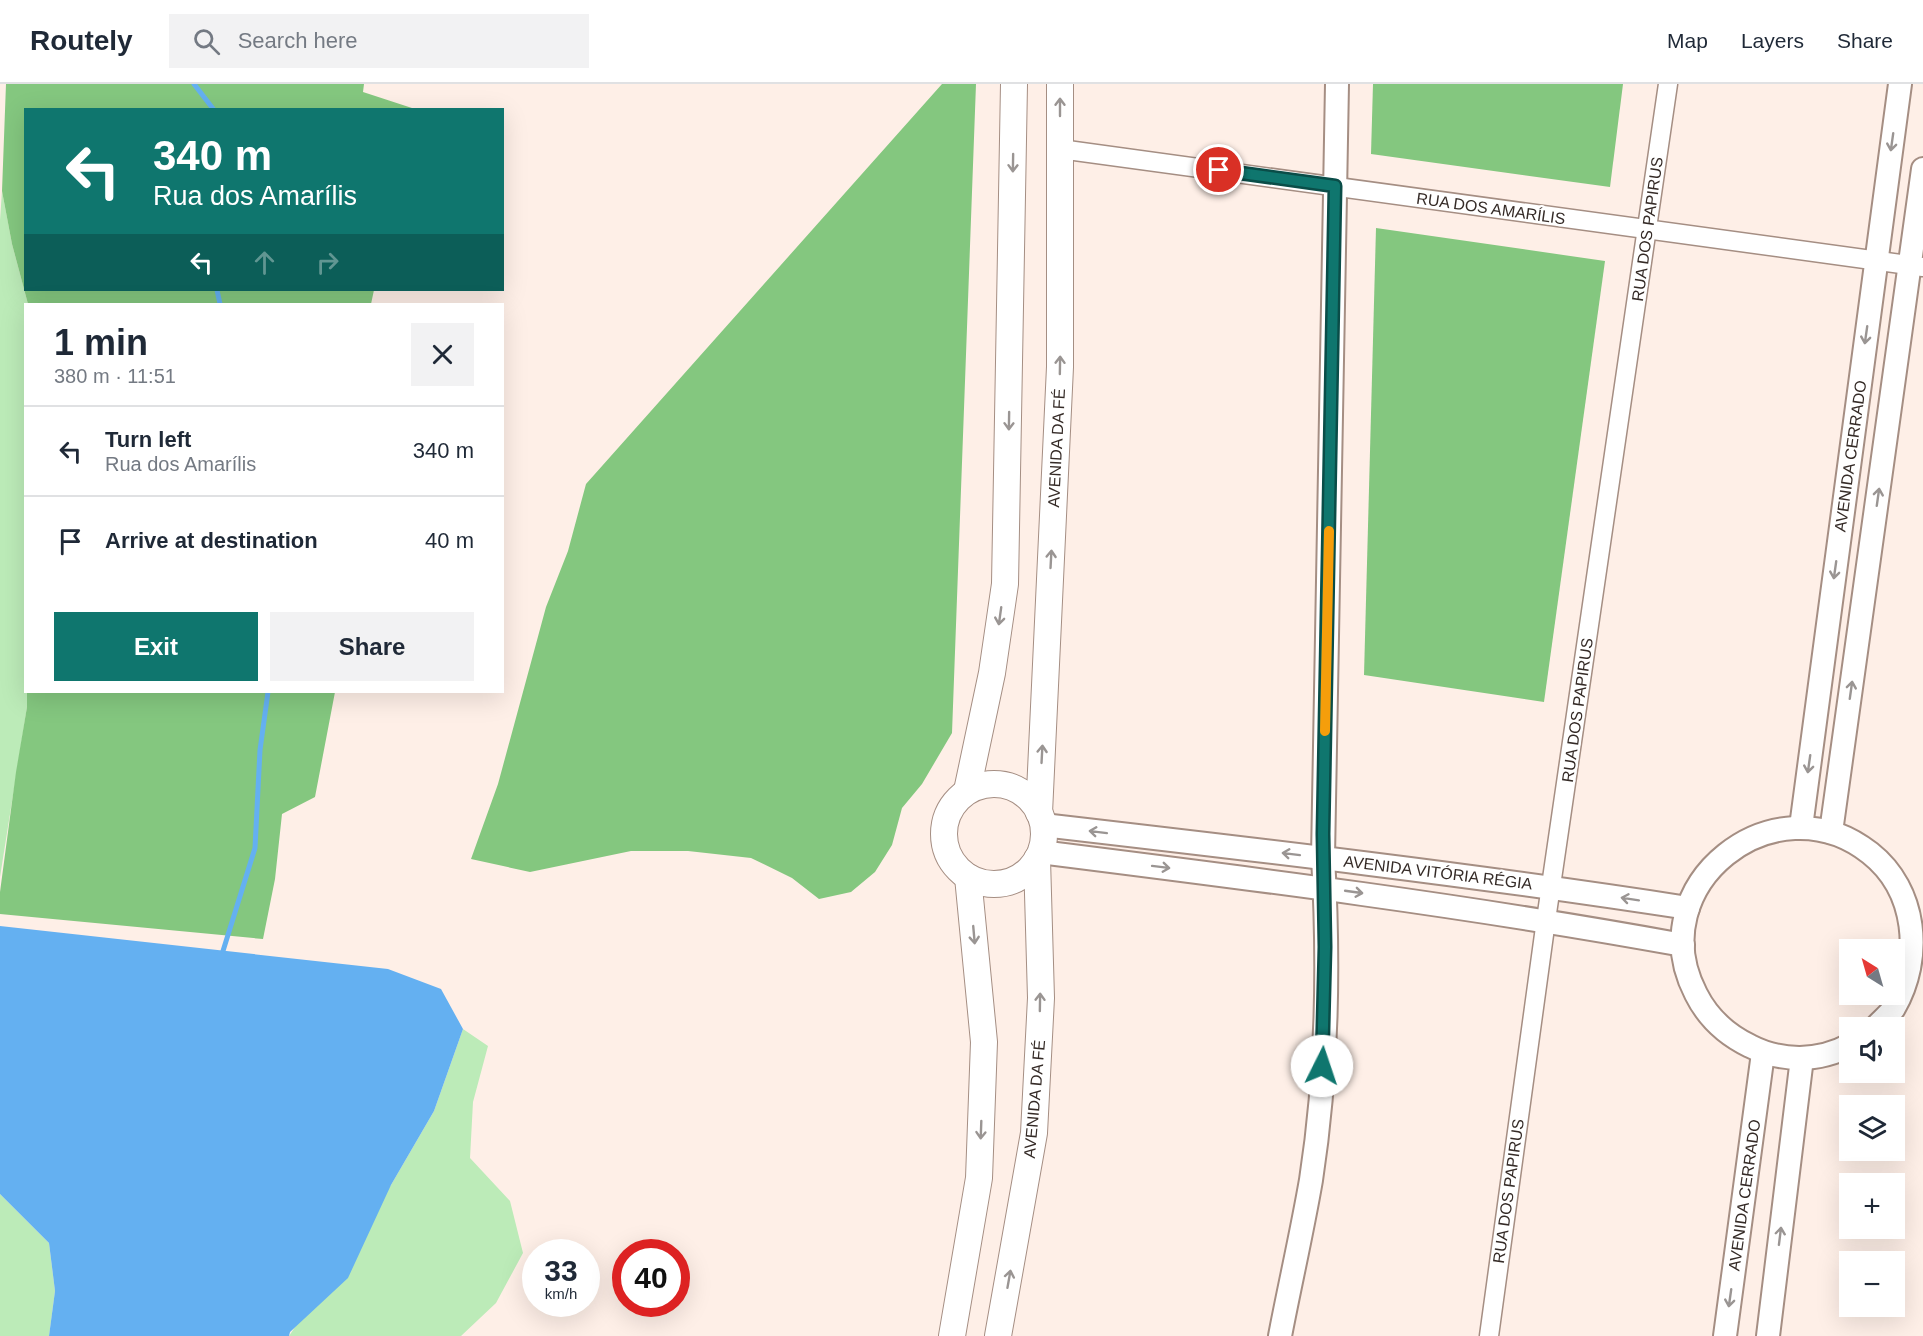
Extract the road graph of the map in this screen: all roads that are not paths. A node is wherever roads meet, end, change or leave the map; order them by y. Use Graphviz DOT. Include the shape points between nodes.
graph roads {
  1 [pos="1014,84"];
  2 [pos="1060,84"];
  3 [pos="1336,84"];
  4 [pos="1668,84"];
  5 [pos="1900,84"];
  6 [pos="1060,149"];
  7 [pos="1923,169"];
  8 [pos="1335,186"];
  9 [pos="1648,229"];
  10 [pos="1876,261"];
  11 [pos="1916,266"];
  12 [pos="967,792"];
  13 [pos="1041,819"];
  14 [pos="1801,827"];
  15 [pos="1831,832"];
  16 [pos="1039,855"];
  17 [pos="1323,857"];
  18 [pos="968,877"];
  19 [pos="1551,887"];
  20 [pos="1325,888"];
  21 [pos="1688,908"];
  22 [pos="1546,920"];
  23 [pos="1919,944"];
  24 [pos="1683,945"];
  25 [pos="1916,977"];
  26 [pos="1885,1017"];
  27 [pos="1839,1051"];
  28 [pos="1763,1053"];
  29 [pos="1802,1058"];
  30 [pos="952,1336"];
  31 [pos="998,1336"];
  32 [pos="1280,1336"];
  33 [pos="1489,1336"];
  34 [pos="1725,1336"];
  35 [pos="1768,1336"];
  1 -- 12 [label="main road, one-way" via="1005,584 992,674"];
  6 -- 2 [label="main road, AVENIDA DA FÉ, one-way"];
  3 -- 8 [label="street"];
  4 -- 9 [label="street, RUA DOS PAPIRUS"];
  5 -- 10 [label="street, AVENIDA CERRADO, one-way"];
  6 -- 8 [label="street, RUA DOS AMARÍLIS"];
  13 -- 6 [label="main road, AVENIDA DA FÉ, one-way" via="1060,367"];
  7 -- 11 [label="street, AVENIDA CERRADO"];
  8 -- 9 [label="street, RUA DOS AMARÍLIS"];
  8 -- 17 [label="street"];
  9 -- 10 [label="street, RUA DOS AMARÍLIS"];
  9 -- 19 [label="street, RUA DOS PAPIRUS"];
  10 -- 11 [label="street, RUA DOS AMARÍLIS"];
  10 -- 14 [label="street, AVENIDA CERRADO, one-way"];
  15 -- 11 [label="street, AVENIDA CERRADO, one-way"];
  12 -- 13 [label="main road" via="987,784 1008,786 1032,801"];
  12 -- 18 [label="main road" via="951,808 944,830 951,860"];
  13 -- 16 [label="main road" via="1044,839"];
  17 -- 13 [label="street, AVENIDA VITÓRIA RÉGIA, one-way"];
  14 -- 15 [label="street"];
  14 -- 21 [label="street" via="1759,834 1731,849 1708,871"];
  15 -- 23 [label="street" via="1859,844 1882,862 1900,886"];
  16 -- 18 [label="main road" via="1029,869 1006,882 993,884"];
  16 -- 20 [label="street, AVENIDA VITÓRIA RÉGIA, one-way"];
  31 -- 16 [label="main road, AVENIDA DA FÉ, one-way" via="1034,1133 1041,998"];
  17 -- 19 [label="street, AVENIDA VITÓRIA RÉGIA"];
  17 -- 20 [label="street"];
  18 -- 30 [label="main road, one-way" via="984,1042 979,1178"];
  21 -- 19 [label="street, AVENIDA VITÓRIA RÉGIA, one-way"];
  19 -- 22 [label="street, RUA DOS PAPIRUS"];
  20 -- 22 [label="street, AVENIDA VITÓRIA RÉGIA, one-way"];
  20 -- 32 [label="street" via="1324,1044 1318,1112 1311,1179"];
  21 -- 24 [label="street"];
  22 -- 24 [label="street, AVENIDA VITÓRIA RÉGIA"];
  22 -- 33 [label="street, RUA DOS PAPIRUS"];
  23 -- 25 [label="street"];
  24 -- 28 [label="street" via="1689,980 1705,1012 1731,1037"];
  25 -- 26 [label="street"];
  27 -- 29 [label="street"];
  28 -- 29 [label="street"];
  28 -- 34 [label="street, AVENIDA CERRADO, one-way"];
  35 -- 29 [label="street, one-way"];
}
